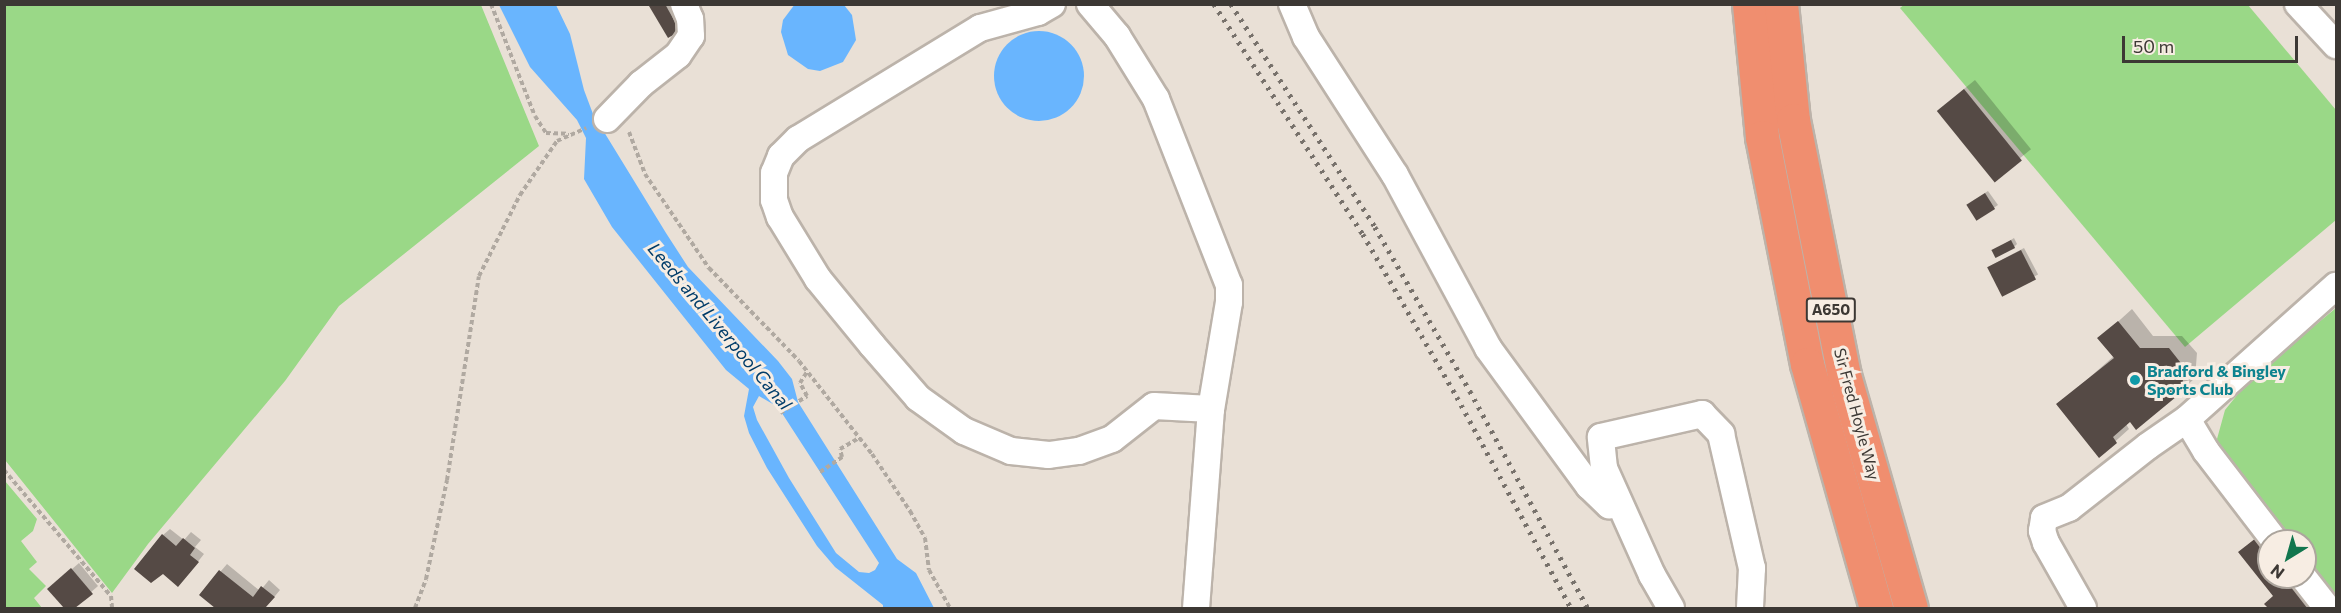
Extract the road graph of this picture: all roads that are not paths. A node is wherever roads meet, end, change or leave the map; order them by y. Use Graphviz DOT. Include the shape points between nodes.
graph roads {
  1 [pos="684,4"];
  2 [pos="1052,4"];
  3 [pos="1090,4"];
  4 [pos="1292,4"];
  5 [pos="1749,4"];
  6 [pos="1781,4"];
  7 [pos="2298,4"];
  8 [pos="2337,45"];
  9 [pos="607,118"];
  10 [pos="2337,286"];
  11 [pos="1211,409"];
  12 [pos="2187,419"];
  13 [pos="1620,502"];
  14 [pos="2266,529"];
  15 [pos="2312,589"];
  16 [pos="1196,609"];
  17 [pos="1671,609"];
  18 [pos="1750,609"];
  19 [pos="1876,609"];
  20 [pos="1911,609"];
  21 [pos="2083,609"];
  22 [pos="2327,609"];
  1 -- 9 [label="lane" via="691,36 678,55"];
  2 -- 11 [label="lane" via="1038,12 981,28 798,139 781,156 774,173 774,200 780,217 818,279 872,345 918,398 963,431 1011,451 1049,454 1078,451 1112,439 1154,406"];
  3 -- 11 [label="lane" via="1117,36 1156,99 1229,285"];
  4 -- 13 [label="lane" via="1306,37 1395,175 1488,348 1589,486 1609,505"];
  5 -- 19 [label="highway, Sir Fred Hoyle Way / A650" via="1762,137 1804,352"];
  6 -- 20 [label="highway, Sir Fred Hoyle Way / A650" via="1793,120 1844,375"];
  7 -- 8 [label="lane"];
  10 -- 12 [label="lane"];
  11 -- 16 [label="lane"];
  12 -- 14 [label="lane" via="2206,451"];
  12 -- 21 [label="lane" via="2069,508 2044,518 2042,531 2046,543"];
  13 -- 17 [label="lane"];
  13 -- 18 [label="lane" via="1605,468 1601,437 1702,414 1720,434 1752,568"];
  15 -- 22 [label="lane"];
}
